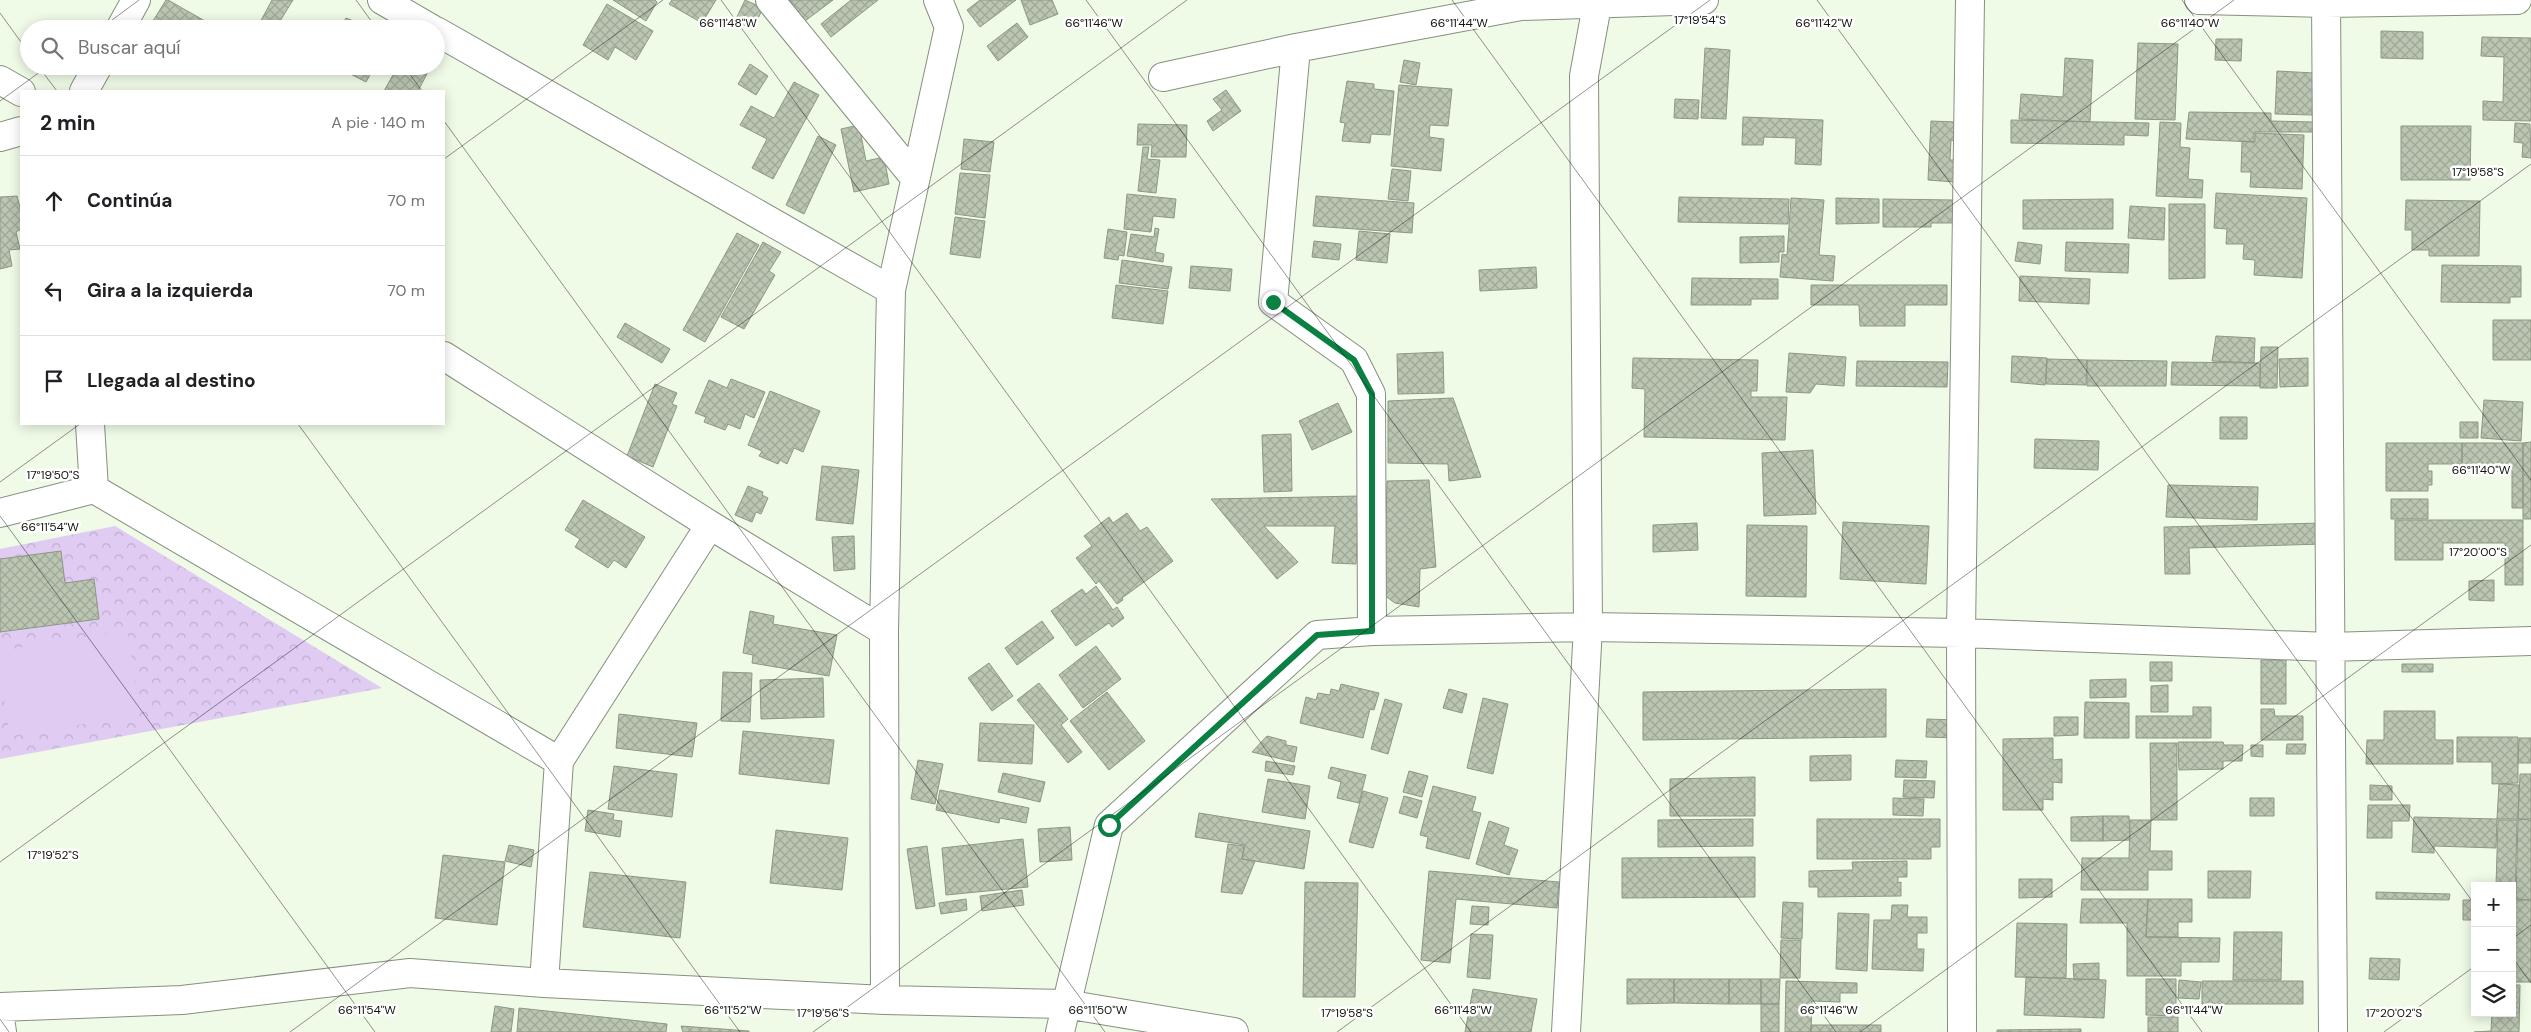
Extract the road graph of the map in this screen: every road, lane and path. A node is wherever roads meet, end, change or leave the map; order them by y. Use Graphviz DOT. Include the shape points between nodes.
graph roads {
  1 [pos="136,0"];
  2 [pos="382,0"];
  3 [pos="770,0"];
  4 [pos="938,0"];
  5 [pos="1704,0"];
  6 [pos="1970,0"];
  7 [pos="2199,0"];
  8 [pos="2517,0"];
  9 [pos="1598,1"];
  10 [pos="2326,2"];
  11 [pos="125,20"];
  12 [pos="416,20"];
  13 [pos="445,36"];
  14 [pos="1296,48"];
  15 [pos="93,75"];
  16 [pos="1163,77"];
  17 [pos="0,80"];
  18 [pos="85,90"];
  19 [pos="20,91"];
  20 [pos="20,132"];
  21 [pos="0,137"];
  22 [pos="915,178"];
  23 [pos="891,290"];
  24 [pos="445,357"];
  25 [pos="90,425"];
  26 [pos="94,489"];
  27 [pos="0,513"];
  28 [pos="710,525"];
  29 [pos="1588,627"];
  30 [pos="884,631"];
  31 [pos="1372,631"];
  32 [pos="1961,633"];
  33 [pos="2531,641"];
  34 [pos="2329,647"];
  35 [pos="559,761"];
  36 [pos="544,983"];
  37 [pos="885,1000"];
  38 [pos="1065,1004"];
  39 [pos="0,1007"];
  40 [pos="0,1018"];
  41 [pos="2,1032"];
  42 [pos="1060,1032"];
  43 [pos="1234,1032"];
  44 [pos="1566,1032"];
  45 [pos="1962,1032"];
  46 [pos="2333,1032"];
  1 -- 11 [label="street"];
  2 -- 12 [label="street"];
  3 -- 22 [label="street"];
  4 -- 22 [label="street" via="949,27"];
  5 -- 9 [label="street"];
  6 -- 32 [label="street"];
  7 -- 10 [label="street"];
  8 -- 10 [label="street"];
  9 -- 14 [label="street" via="1521,6"];
  9 -- 29 [label="street" via="1584,76"];
  10 -- 34 [label="street"];
  13 -- 23 [label="street"];
  14 -- 16 [label="street"];
  14 -- 31 [label="street" via="1273,302 1354,360 1372,394"];
  15 -- 18 [label="street"];
  17 -- 19 [label="street"];
  20 -- 21 [label="street"];
  22 -- 23 [label="street"];
  23 -- 30 [label="street"];
  24 -- 28 [label="street"];
  25 -- 26 [label="street"];
  26 -- 27 [label="street"];
  26 -- 35 [label="street"];
  28 -- 30 [label="street"];
  28 -- 35 [label="street"];
  29 -- 31 [label="street"];
  29 -- 32 [label="street"];
  29 -- 44 [label="street"];
  30 -- 37 [label="street"];
  31 -- 38 [label="street" via="1317,635 1109,825"];
  32 -- 34 [label="street"];
  32 -- 45 [label="street"];
  33 -- 34 [label="street"];
  34 -- 46 [label="street"];
  35 -- 36 [label="street"];
  36 -- 37 [label="street"];
  36 -- 39 [label="street" via="410,973 182,1000"];
  37 -- 38 [label="street"];
  38 -- 42 [label="street"];
  38 -- 43 [label="street"];
  40 -- 41 [label="street"];
}
